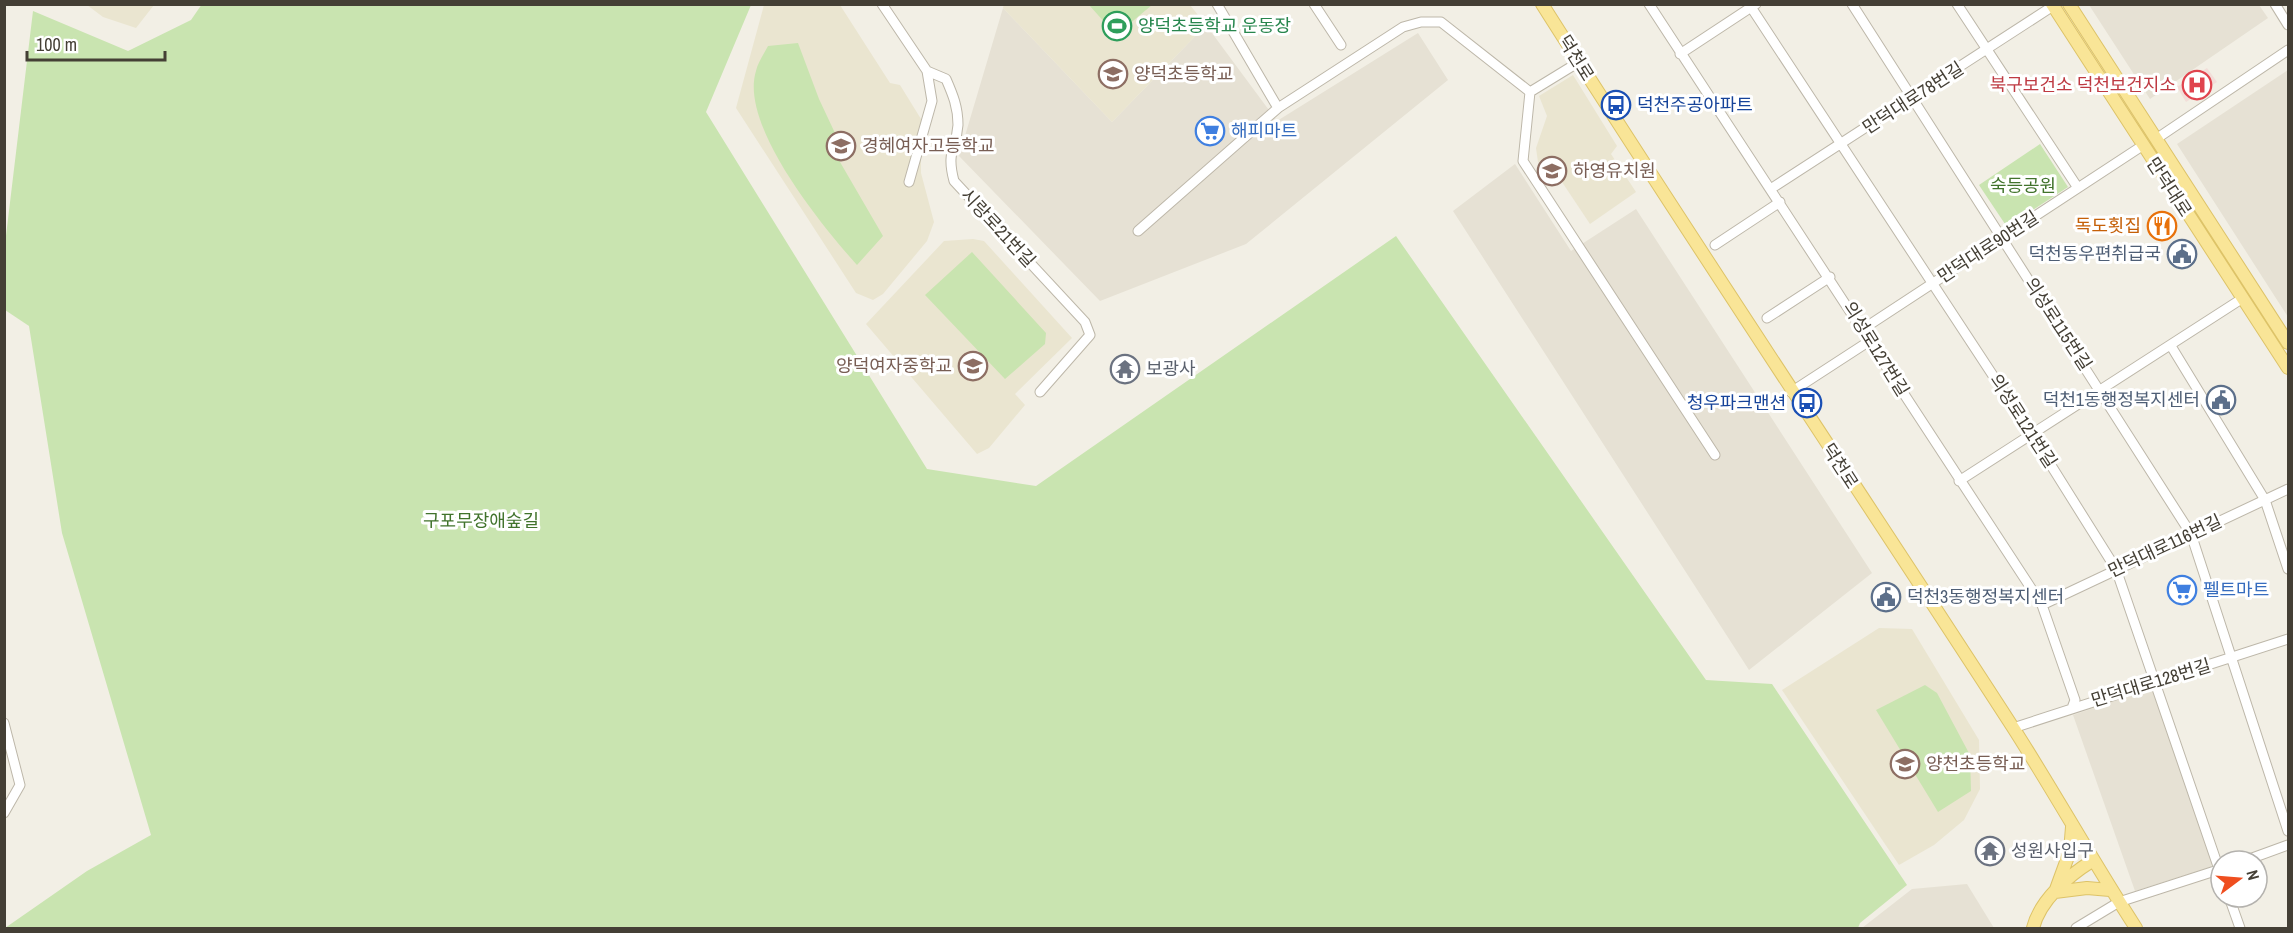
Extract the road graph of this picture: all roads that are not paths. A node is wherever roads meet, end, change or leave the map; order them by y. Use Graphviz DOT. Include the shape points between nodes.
graph roads {
  1 [pos="882,4"];
  2 [pos="1217,4"];
  3 [pos="1314,4"];
  4 [pos="1542,4"];
  5 [pos="1649,4"];
  6 [pos="1852,4"];
  7 [pos="1957,4"];
  8 [pos="2069,4"];
  9 [pos="2275,4"];
  10 [pos="2052,5"];
  11 [pos="1752,6"];
  12 [pos="2289,25"];
  13 [pos="1341,45"];
  14 [pos="1988,49"];
  15 [pos="2289,50"];
  16 [pos="1680,54"];
  17 [pos="1579,62"];
  18 [pos="927,71"];
  19 [pos="1530,92"];
  20 [pos="1912,97"];
  21 [pos="1278,108"];
  22 [pos="2156,139"];
  23 [pos="1841,144"];
  24 [pos="2142,146"];
  25 [pos="909,182"];
  26 [pos="1772,188"];
  27 [pos="2078,188"];
  28 [pos="1780,202"];
  29 [pos="1138,231"];
  30 [pos="2002,238"];
  31 [pos="1715,245"];
  32 [pos="2213,253"];
  33 [pos="1830,277"];
  34 [pos="1933,284"];
  35 [pos="2250,286"];
  36 [pos="2243,298"];
  37 [pos="1767,318"];
  38 [pos="1863,329"];
  39 [pos="1871,340"];
  40 [pos="2289,343"];
  41 [pos="2171,346"];
  42 [pos="2274,346"];
  43 [pos="2289,354"];
  44 [pos="2289,368"];
  45 [pos="2100,390"];
  46 [pos="1040,392"];
  47 [pos="1791,392"];
  48 [pos="2032,435"];
  49 [pos="1715,455"];
  50 [pos="1959,481"];
  51 [pos="2289,489"];
  52 [pos="2265,500"];
  53 [pos="2191,534"];
  54 [pos="2116,569"];
  55 [pos="2289,569"];
  56 [pos="2042,605"];
  57 [pos="2289,639"];
  58 [pos="2233,657"];
  59 [pos="2156,682"];
  60 [pos="2072,708"];
  61 [pos="4,723"];
  62 [pos="2013,728"];
  63 [pos="7,743"];
  64 [pos="4,790"];
  65 [pos="17,790"];
  66 [pos="4,813"];
  67 [pos="2072,827"];
  68 [pos="2289,831"];
  69 [pos="2289,846"];
  70 [pos="2213,849"];
  71 [pos="2269,853"];
  72 [pos="2092,861"];
  73 [pos="2209,874"];
  74 [pos="2110,890"];
  75 [pos="2055,892"];
  76 [pos="2119,902"];
  77 [pos="2233,909"];
  78 [pos="2033,928"];
  79 [pos="2076,928"];
  80 [pos="2136,928"];
  81 [pos="2240,928"];
  1 -- 18 [label="street, 시랑로21번길"];
  2 -- 21 [label="street"];
  3 -- 13 [label="street"];
  4 -- 17 [label="main road, 덕천로"];
  5 -- 16 [label="street, 의성로127번길"];
  6 -- 20 [label="street, 의성로115번길"];
  7 -- 14 [label="street"];
  8 -- 22 [label="main road, 만덕대로"];
  9 -- 12 [label="street"];
  10 -- 14 [label="street, 만덕대로78번길"];
  10 -- 24 [label="main road, 만덕대로"];
  11 -- 16 [label="street"];
  11 -- 23 [label="street, 의성로121번길"];
  14 -- 20 [label="street, 만덕대로78번길"];
  14 -- 27 [label="street"];
  15 -- 22 [label="street"];
  16 -- 26 [label="street, 의성로127번길"];
  17 -- 19 [label="street"];
  17 -- 47 [label="main road, 덕천로"];
  18 -- 25 [label="street" via="932,101"];
  18 -- 46 [label="street, 시랑로21번길" via="946,79 956,101 958,126 949,160 954,181 1085,322 1090,335"];
  19 -- 21 [label="street" via="1441,22 1421,21 1403,27"];
  19 -- 49 [label="street" via="1523,161"];
  20 -- 23 [label="street, 만덕대로78번길"];
  20 -- 30 [label="street, 의성로115번길"];
  21 -- 29 [label="street"];
  22 -- 35 [label="main road, 만덕대로"];
  23 -- 26 [label="street, 만덕대로78번길"];
  23 -- 34 [label="street, 의성로121번길"];
  24 -- 27 [label="street, 만덕대로90번길"];
  24 -- 32 [label="main road, 만덕대로"];
  26 -- 28 [label="street, 의성로127번길"];
  27 -- 30 [label="street, 만덕대로90번길"];
  28 -- 31 [label="street"];
  28 -- 33 [label="street, 의성로127번길"];
  30 -- 34 [label="street, 만덕대로90번길"];
  30 -- 45 [label="street, 의성로115번길"];
  32 -- 35 [label="main road" via="2226,262 2244,289"];
  32 -- 36 [label="main road, 만덕대로"];
  33 -- 37 [label="street"];
  33 -- 38 [label="street, 의성로127번길"];
  34 -- 38 [label="street, 만덕대로90번길"];
  34 -- 48 [label="street, 의성로121번길"];
  35 -- 40 [label="main road, 만덕대로"];
  36 -- 41 [label="street"];
  36 -- 42 [label="main road, 만덕대로"];
  38 -- 39 [label="street, 의성로127번길"];
  39 -- 47 [label="street"];
  39 -- 50 [label="street, 의성로127번길"];
  41 -- 45 [label="street"];
  41 -- 52 [label="street"];
  42 -- 43 [label="main road" via="2277,338"];
  42 -- 44 [label="main road, 만덕대로"];
  45 -- 48 [label="street"];
  45 -- 53 [label="street, 의성로115번길"];
  47 -- 62 [label="main road, 덕천로"];
  48 -- 50 [label="street"];
  48 -- 54 [label="street, 의성로121번길"];
  50 -- 56 [label="street, 의성로127번길"];
  51 -- 52 [label="street, 만덕대로116번길"];
  52 -- 53 [label="street, 만덕대로116번길"];
  52 -- 55 [label="street"];
  53 -- 54 [label="street, 만덕대로116번길"];
  53 -- 58 [label="street, 의성로115번길"];
  54 -- 56 [label="street, 만덕대로116번길"];
  54 -- 59 [label="street, 의성로121번길"];
  56 -- 60 [label="street, 의성로127번길" via="2075,700"];
  57 -- 58 [label="street, 만덕대로128번길"];
  58 -- 59 [label="street, 만덕대로128번길"];
  58 -- 68 [label="street, 의성로115번길"];
  59 -- 60 [label="street, 만덕대로128번길"];
  59 -- 70 [label="street, 의성로121번길"];
  60 -- 62 [label="street, 만덕대로128번길"];
  61 -- 63 [label="street"];
  62 -- 67 [label="main road, 덕천로"];
  63 -- 65 [label="street" via="20,785"];
  64 -- 65 [label="street"];
  65 -- 66 [label="street"];
  67 -- 72 [label="main road, 덕천로"];
  67 -- 75 [label="main road" via="2070,851"];
  69 -- 71 [label="street"];
  72 -- 74 [label="main road, 덕천로"];
  72 -- 75 [label="main road"];
  73 -- 76 [label="street"];
  74 -- 75 [label="main road"];
  74 -- 76 [label="main road, 덕천로"];
  75 -- 78 [label="main road" via="2045,902"];
  76 -- 79 [label="street"];
  76 -- 80 [label="main road, 덕천로"];
  77 -- 81 [label="street"];
}
